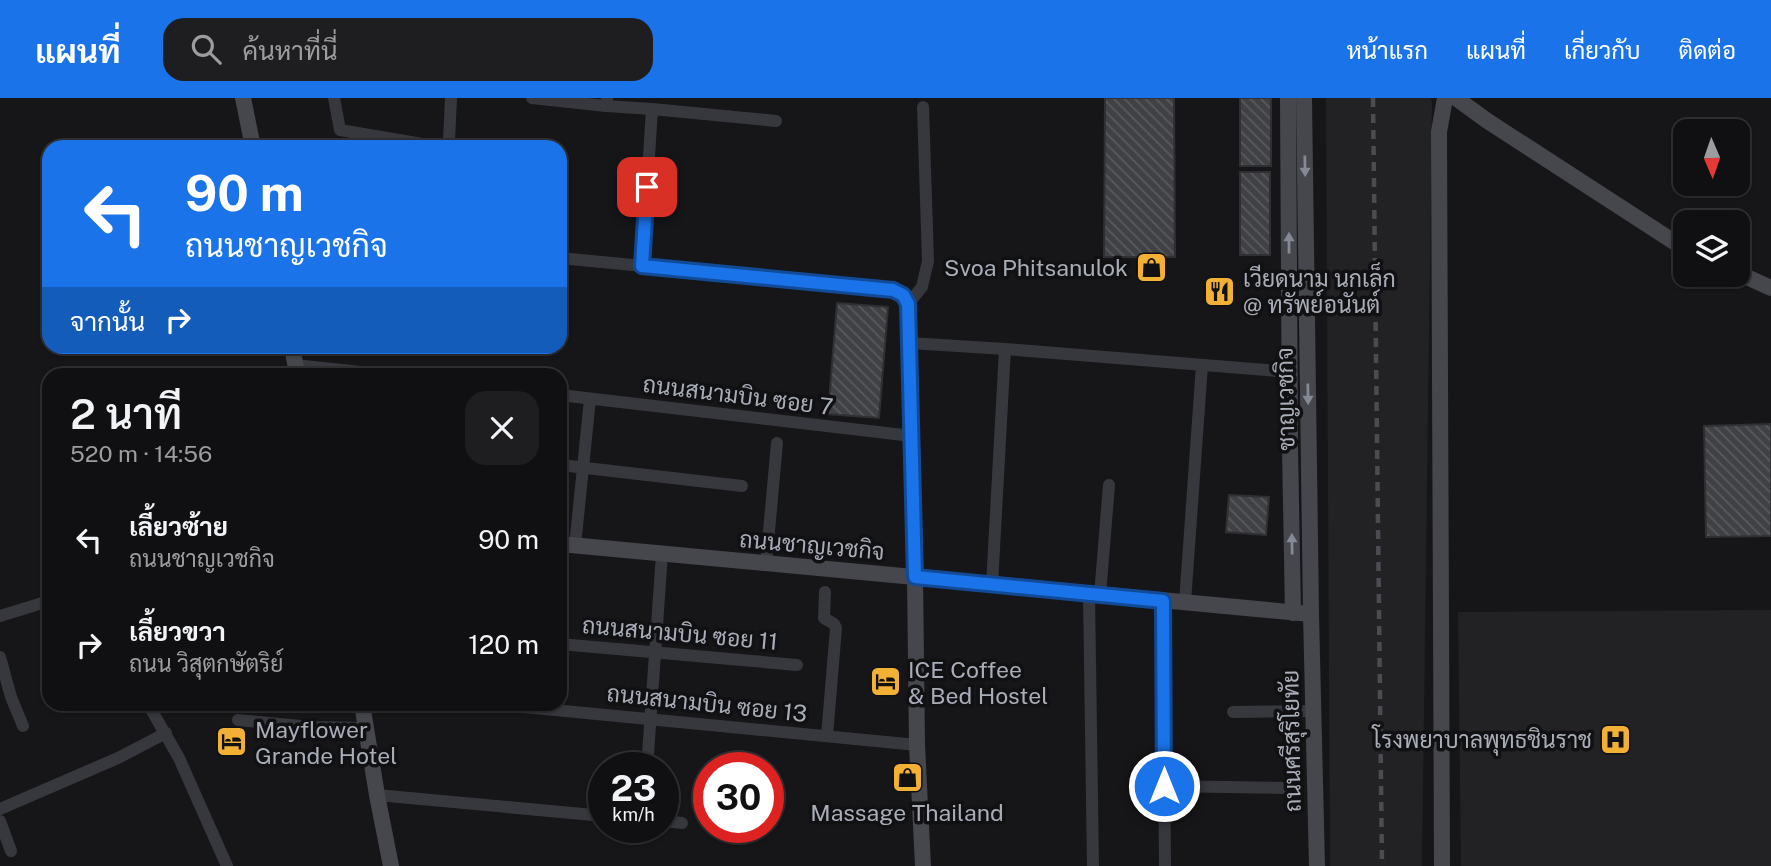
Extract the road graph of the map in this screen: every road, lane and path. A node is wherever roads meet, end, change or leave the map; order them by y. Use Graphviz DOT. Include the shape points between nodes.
graph roads {
  1 [pos="243,98"];
  2 [pos="334,98"];
  3 [pos="451,98"];
  4 [pos="532,98"];
  5 [pos="1288,98"];
  6 [pos="1304,98"];
  7 [pos="1445,98"];
  8 [pos="1456,98"];
  9 [pos="606,102"];
  10 [pos="923,107"];
  11 [pos="652,109"];
  12 [pos="776,121"];
  13 [pos="252,140"];
  14 [pos="390,140"];
  15 [pos="449,140"];
  16 [pos="1673,241"];
  17 [pos="567,259"];
  18 [pos="642,266"];
  19 [pos="1750,278"];
  20 [pos="1771,288"];
  21 [pos="908,304"];
  22 [pos="910,343"];
  23 [pos="1004,349"];
  24 [pos="1202,365"];
  25 [pos="1290,372"];
  26 [pos="567,396"];
  27 [pos="590,399"];
  28 [pos="912,436"];
  29 [pos="778,443"];
  30 [pos="567,467"];
  31 [pos="583,468"];
  32 [pos="1109,485"];
  33 [pos="742,486"];
  34 [pos="568,545"];
  35 [pos="662,554"];
  36 [pos="766,564"];
  37 [pos="915,577"];
  38 [pos="992,585"];
  39 [pos="825,592"];
  40 [pos="1094,594"];
  41 [pos="1163,601"];
  42 [pos="42,603"];
  43 [pos="1185,603"];
  44 [pos="1293,613"];
  45 [pos="1311,614"];
  46 [pos="0,615"];
  47 [pos="567,645"];
  48 [pos="655,652"];
  49 [pos="0,657"];
  50 [pos="797,665"];
  51 [pos="567,709"];
  52 [pos="1313,710"];
  53 [pos="152,711"];
  54 [pos="363,711"];
  55 [pos="1233,712"];
  56 [pos="650,719"];
  57 [pos="238,720"];
  58 [pos="23,726"];
  59 [pos="366,728"];
  60 [pos="166,733"];
  61 [pos="827,736"];
  62 [pos="917,745"];
  63 [pos="648,752"];
  64 [pos="1164,786"];
  65 [pos="1290,788"];
  66 [pos="377,795"];
  67 [pos="0,809"];
  68 [pos="588,815"];
  69 [pos="0,821"];
  70 [pos="679,823"];
  71 [pos="682,823"];
  72 [pos="11,851"];
  73 [pos="227,866"];
  74 [pos="391,866"];
  75 [pos="923,866"];
  76 [pos="1093,866"];
  77 [pos="1165,866"];
  78 [pos="1317,866"];
  79 [pos="1442,866"];
  1 -- 13 [label="street"];
  2 -- 14 [label="street" via="340,130"];
  3 -- 15 [label="street"];
  4 -- 9 [label="street"];
  25 -- 5 [label="street, one-way"];
  6 -- 45 [label="street, ชาญเวชกิจ, one-way"];
  7 -- 79 [label="street" via="1439,132"];
  8 -- 16 [label="street"];
  9 -- 11 [label="street"];
  10 -- 21 [label="street" via="928,261 922,287"];
  11 -- 12 [label="street"];
  11 -- 18 [label="street"];
  17 -- 18 [label="street"];
  18 -- 21 [label="street" via="893,290"];
  19 -- 20 [label="street"];
  21 -- 22 [label="street"];
  22 -- 23 [label="street"];
  22 -- 28 [label="street"];
  23 -- 24 [label="street"];
  23 -- 38 [label="street"];
  24 -- 25 [label="street"];
  24 -- 43 [label="street"];
  44 -- 25 [label="street, one-way"];
  26 -- 27 [label="street, ถนนสนามบิน ซอย 7"];
  27 -- 28 [label="street, ถนนสนามบิน ซอย 7"];
  27 -- 31 [label="street"];
  28 -- 37 [label="street"];
  29 -- 36 [label="street"];
  30 -- 31 [label="street"];
  31 -- 33 [label="street"];
  31 -- 34 [label="street"];
  32 -- 40 [label="street"];
  34 -- 35 [label="street, ถนนชาญเวชกิจ"];
  35 -- 36 [label="street, ถนนชาญเวชกิจ"];
  35 -- 48 [label="street"];
  36 -- 37 [label="street, ถนนชาญเวชกิจ"];
  37 -- 38 [label="street, ถนนชาญเวชกิจ"];
  37 -- 62 [label="street"];
  38 -- 40 [label="street, ถนนชาญเวชกิจ"];
  39 -- 61 [label="street" via="824,618 836,628"];
  40 -- 41 [label="street, ถนนชาญเวชกิจ"];
  40 -- 76 [label="street"];
  41 -- 43 [label="street, ถนนชาญเวชกิจ"];
  41 -- 64 [label="street"];
  42 -- 46 [label="street"];
  43 -- 44 [label="street, ถนนชาญเวชกิจ"];
  44 -- 45 [label="street, ถนนชาญเวชกิจ"];
  45 -- 52 [label="street, ถนนศรีสุริโยทัย"];
  47 -- 48 [label="street, ถนนสนามบิน ซอย 11"];
  48 -- 50 [label="street, ถนนสนามบิน ซอย 11"];
  48 -- 56 [label="street"];
  49 -- 58 [label="street"];
  51 -- 56 [label="street, ถนนสนามบิน ซอย 13"];
  52 -- 55 [label="street"];
  52 -- 78 [label="street, ถนนศรีสุริโยทัย"];
  53 -- 60 [label="street"];
  54 -- 59 [label="street"];
  56 -- 61 [label="street, ถนนสนามบิน ซอย 13"];
  56 -- 63 [label="street"];
  57 -- 59 [label="street"];
  59 -- 66 [label="street"];
  60 -- 67 [label="street"];
  60 -- 73 [label="street"];
  61 -- 62 [label="street, ถนนสนามบิน ซอย 13"];
  62 -- 75 [label="street"];
  64 -- 65 [label="street"];
  64 -- 77 [label="street"];
  66 -- 68 [label="street"];
  66 -- 74 [label="street"];
  69 -- 72 [label="street"];
  70 -- 71 [label="street"];
}
